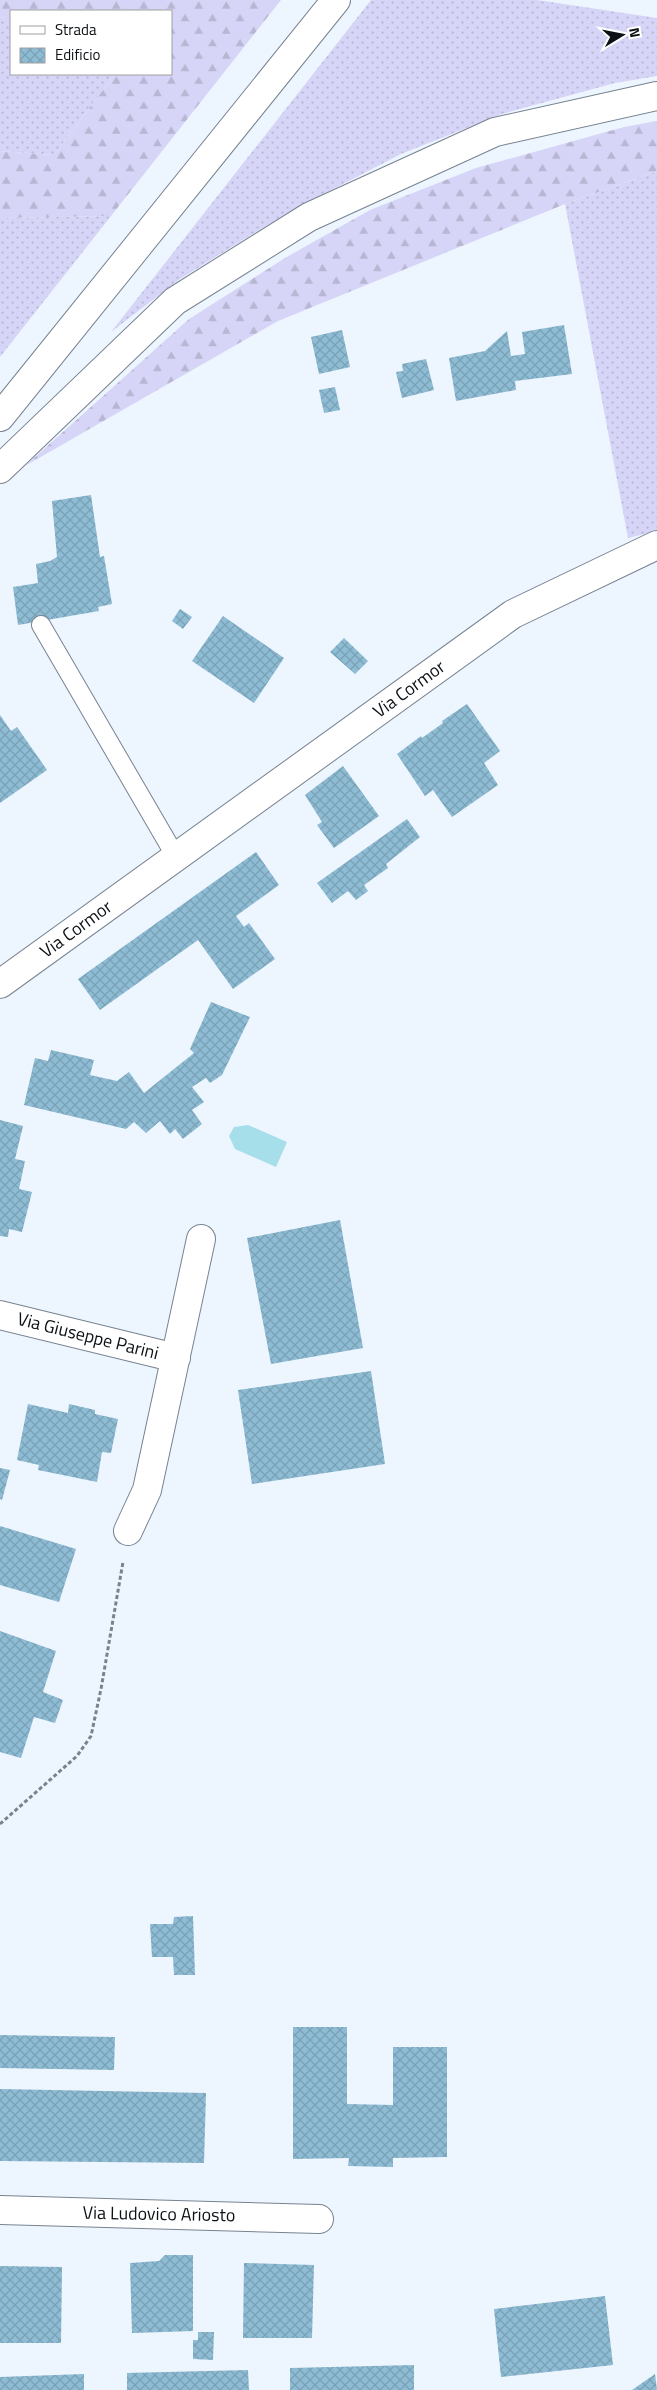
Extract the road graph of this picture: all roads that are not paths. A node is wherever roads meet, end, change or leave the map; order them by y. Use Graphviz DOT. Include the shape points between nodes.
graph roads {
  1 [pos="336,0"];
  2 [pos="657,96"];
  3 [pos="0,417"];
  4 [pos="0,469"];
  5 [pos="657,545"];
  6 [pos="41,625"];
  7 [pos="176,857"];
  8 [pos="0,984"];
  9 [pos="201,1239"];
  10 [pos="0,1315"];
  11 [pos="176,1358"];
  12 [pos="128,1531"];
  13 [pos="0,2210"];
  14 [pos="319,2219"];
  1 -- 3 [label="main road"];
  2 -- 4 [label="main road" via="496,132 309,218 175,301"];
  5 -- 7 [label="main road, Via Cormor" via="513,614"];
  6 -- 7 [label="lane"];
  7 -- 8 [label="main road, Via Cormor"];
  9 -- 11 [label="main road, Via Giuseppe Parini"];
  10 -- 11 [label="main road, Via Giuseppe Parini"];
  11 -- 12 [label="main road, Via Giuseppe Parini" via="147,1490"];
  13 -- 14 [label="main road, Via Ludovico Ariosto"];
}
